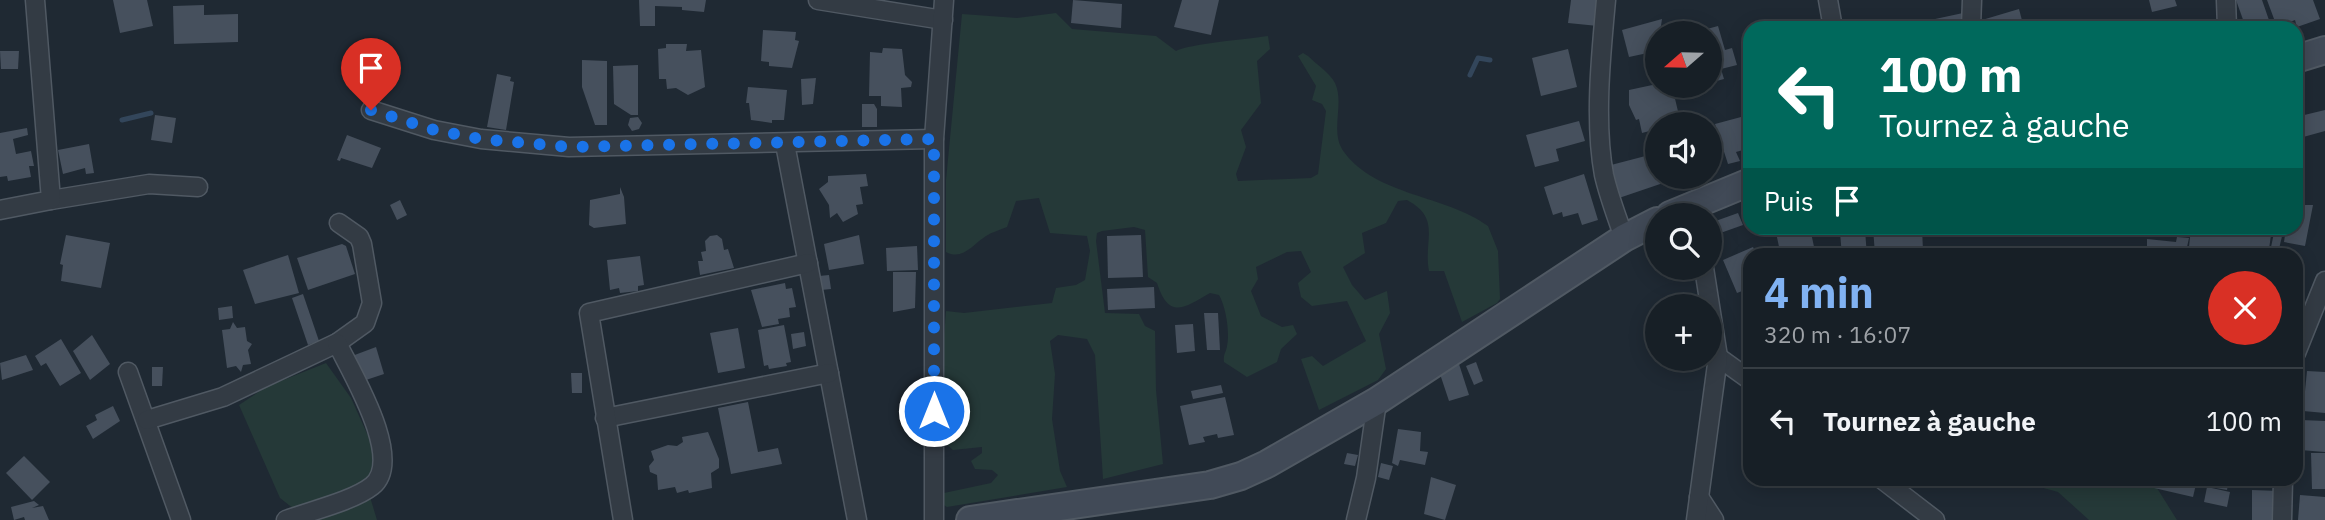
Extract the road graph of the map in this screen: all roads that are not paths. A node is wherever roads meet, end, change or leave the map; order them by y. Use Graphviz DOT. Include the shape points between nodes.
graph roads {
  1 [pos="35,0"];
  2 [pos="818,0"];
  3 [pos="944,0"];
  4 [pos="1605,0"];
  5 [pos="1828,0"];
  6 [pos="1972,0"];
  7 [pos="2226,0"];
  8 [pos="943,20"];
  9 [pos="1832,21"];
  10 [pos="1971,21"];
  11 [pos="2227,21"];
  12 [pos="2325,50"];
  13 [pos="2303,57"];
  14 [pos="371,110"];
  15 [pos="934,139"];
  16 [pos="785,144"];
  17 [pos="1743,185"];
  18 [pos="198,187"];
  19 [pos="51,200"];
  20 [pos="1706,203"];
  21 [pos="0,210"];
  22 [pos="339,223"];
  23 [pos="1645,227"];
  24 [pos="1624,238"];
  25 [pos="808,263"];
  26 [pos="2325,281"];
  27 [pos="2303,336"];
  28 [pos="337,343"];
  29 [pos="1722,360"];
  30 [pos="1716,371"];
  31 [pos="128,372"];
  32 [pos="829,373"];
  33 [pos="1743,375"];
  34 [pos="1377,401"];
  35 [pos="605,418"];
  36 [pos="147,420"];
  37 [pos="1891,486"];
  38 [pos="2283,486"];
  39 [pos="1699,497"];
  40 [pos="181,520"];
  41 [pos="286,520"];
  42 [pos="623,520"];
  43 [pos="858,520"];
  44 [pos="933,520"];
  45 [pos="970,520"];
  46 [pos="1356,520"];
  47 [pos="1696,520"];
  48 [pos="1714,520"];
  49 [pos="1935,520"];
  50 [pos="2282,520"];
  1 -- 19 [label="street"];
  2 -- 8 [label="street"];
  3 -- 8 [label="street"];
  4 -- 24 [label="street" via="1601,156"];
  5 -- 9 [label="street"];
  6 -- 10 [label="street"];
  7 -- 11 [label="street"];
  8 -- 15 [label="street"];
  12 -- 13 [label="main road"];
  14 -- 16 [label="street" via="481,139 569,147"];
  15 -- 16 [label="street"];
  15 -- 44 [label="street"];
  16 -- 25 [label="street"];
  17 -- 20 [label="main road"];
  18 -- 19 [label="street" via="149,184"];
  19 -- 21 [label="street"];
  22 -- 28 [label="street" via="362,244 372,303 365,323"];
  23 -- 24 [label="main road"];
  24 -- 34 [label="main road"];
  25 -- 32 [label="street"];
  25 -- 35 [label="street" via="589,313"];
  26 -- 27 [label="street"];
  28 -- 36 [label="street" via="223,397"];
  28 -- 41 [label="street" via="376,424 384,463 380,477 362,492"];
  29 -- 33 [label="street"];
  30 -- 39 [label="street"];
  31 -- 36 [label="street"];
  32 -- 35 [label="street"];
  32 -- 43 [label="street"];
  34 -- 45 [label="main road" via="1241,476 1210,485"];
  34 -- 46 [label="street"];
  35 -- 42 [label="street"];
  36 -- 40 [label="street"];
  37 -- 49 [label="street"];
  38 -- 50 [label="street"];
  39 -- 47 [label="street"];
  39 -- 48 [label="street"];
}
